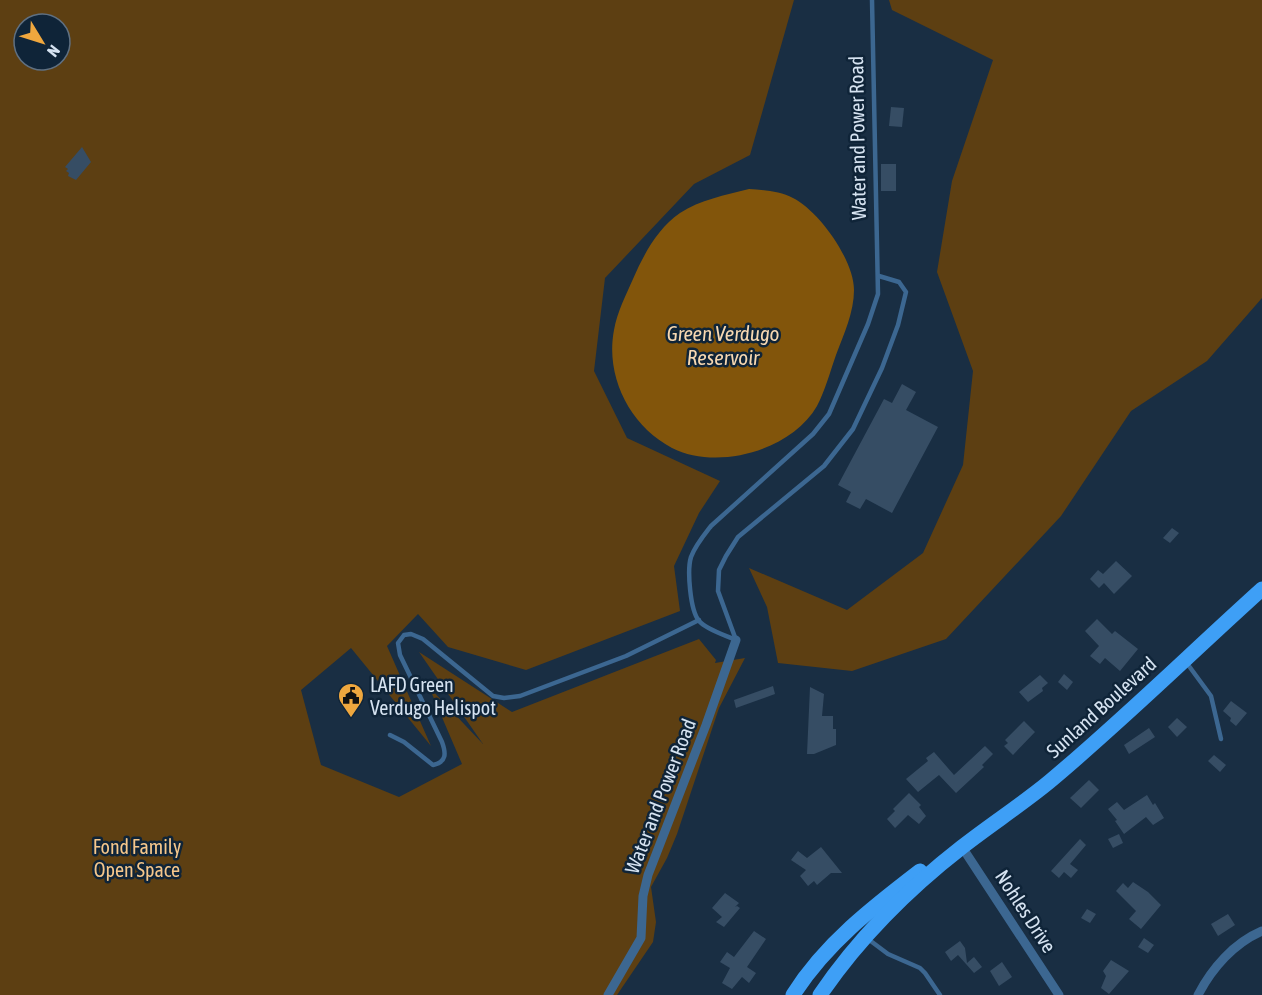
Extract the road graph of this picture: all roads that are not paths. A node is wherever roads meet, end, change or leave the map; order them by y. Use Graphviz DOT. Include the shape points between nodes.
graph roads {
  1 [pos="872,0"];
  2 [pos="879,276"];
  3 [pos="1262,589"];
  4 [pos="699,620"];
  5 [pos="736,640"];
  6 [pos="1184,660"];
  7 [pos="390,735"];
  8 [pos="1221,739"];
  9 [pos="962,847"];
  10 [pos="1262,931"];
  11 [pos="866,937"];
  12 [pos="608,995"];
  13 [pos="793,995"];
  14 [pos="820,995"];
  15 [pos="940,995"];
  16 [pos="1059,995"];
  17 [pos="1198,995"];
  1 -- 2 [label="lane, Water and Power Road"];
  2 -- 4 [label="lane, Water and Power Road" via="878,294 868,324 828,414 813,434 711,526 691,558 691,598"];
  2 -- 5 [label="lane" via="899,282 906,292 882,368 853,429 824,466 738,537 719,570 718,591"];
  3 -- 6 [label="main road, Sunland Boulevard"];
  4 -- 5 [label="lane"];
  4 -- 7 [label="lane" via="626,656 504,698 493,696 423,639 404,635 398,643 400,655 442,742 444,759 433,765"];
  5 -- 12 [label="street, Water and Power Road" via="648,875 641,938"];
  6 -- 8 [label="lane" via="1210,696"];
  6 -- 9 [label="main road, Sunland Boulevard" via="1049,782"];
  9 -- 11 [label="main road, Sunland Boulevard"];
  9 -- 13 [label="main road, Sunland Boulevard" via="930,864 847,930"];
  9 -- 16 [label="street, Nohles Drive"];
  10 -- 17 [label="street" via="1231,951"];
  11 -- 14 [label="main road, Sunland Boulevard"];
  11 -- 15 [label="lane" via="888,954 920,968"];
}
